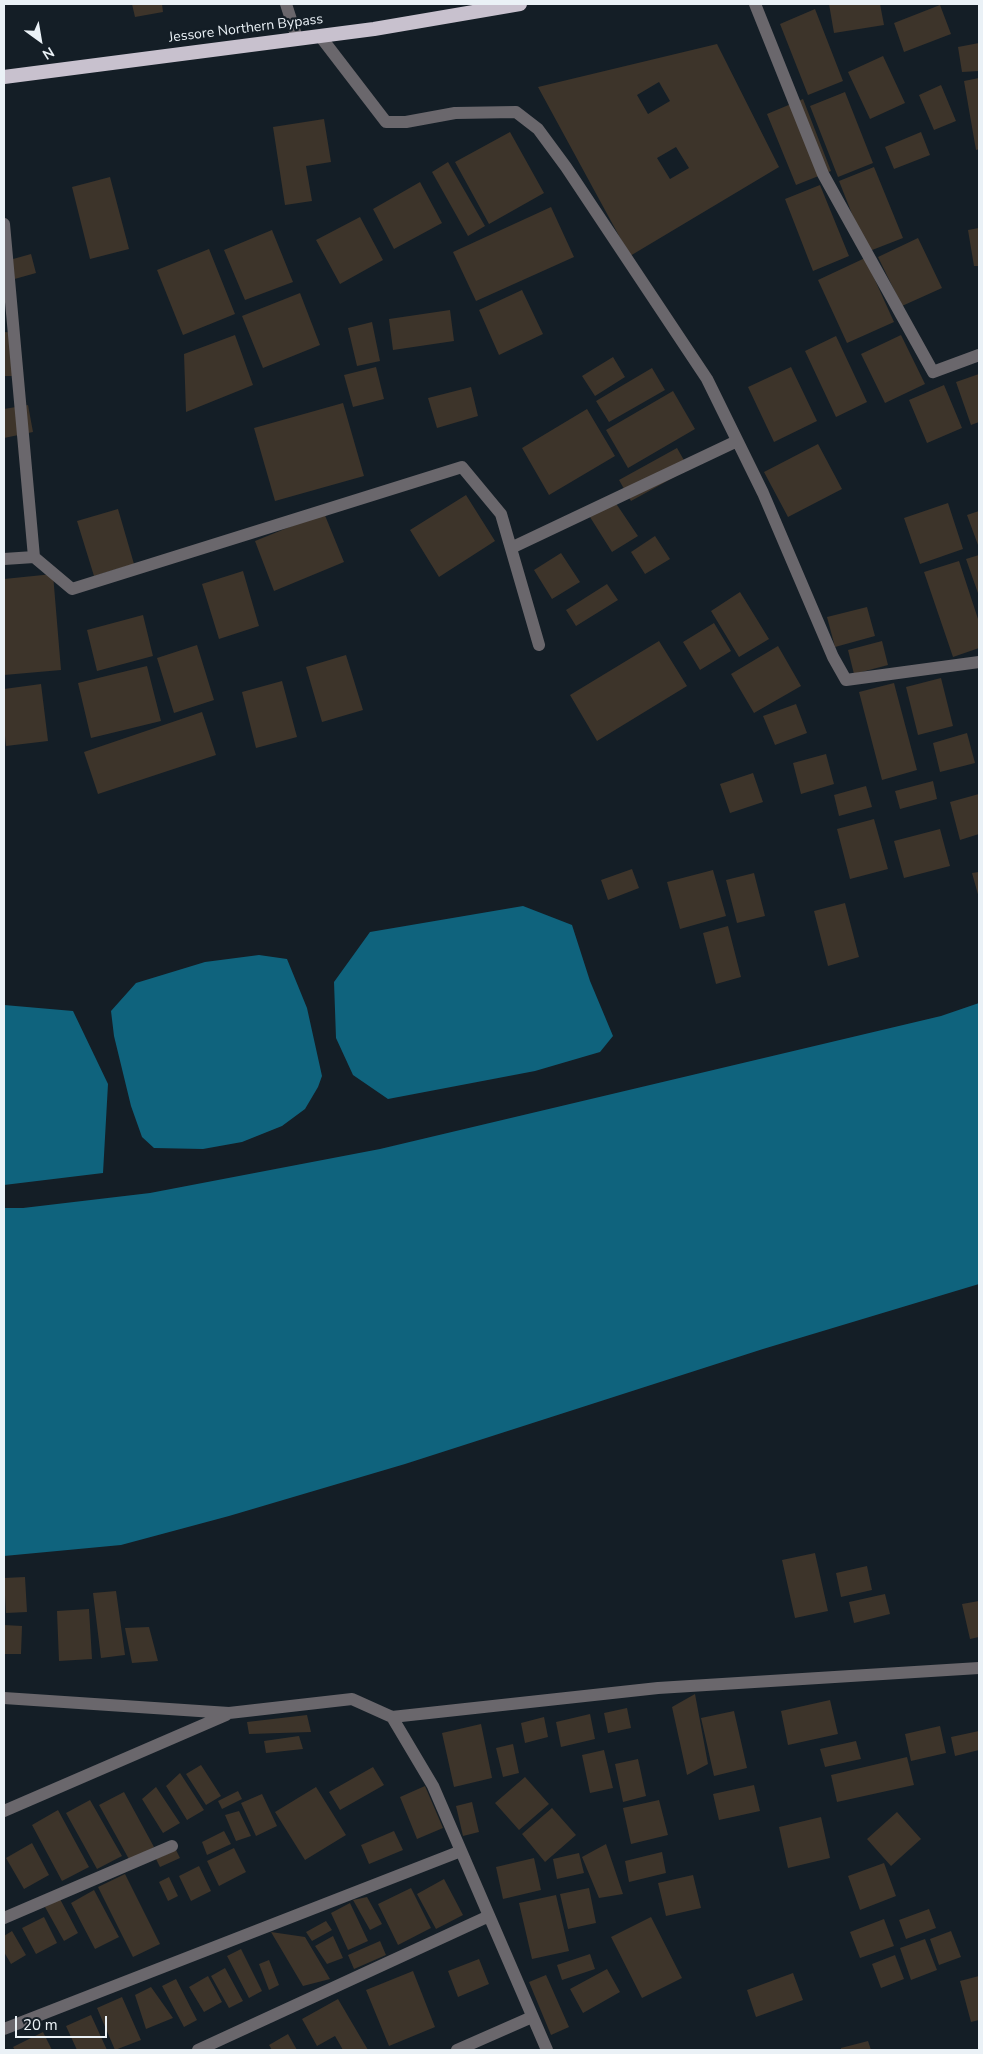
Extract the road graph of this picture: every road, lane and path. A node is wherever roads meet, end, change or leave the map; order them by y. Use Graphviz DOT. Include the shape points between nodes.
graph roads {
  1 [pos="286,4"];
  2 [pos="520,4"];
  3 [pos="755,4"];
  4 [pos="468,8"];
  5 [pos="320,36"];
  6 [pos="297,38"];
  7 [pos="4,77"];
  8 [pos="4,224"];
  9 [pos="979,355"];
  10 [pos="737,441"];
  11 [pos="511,548"];
  12 [pos="34,557"];
  13 [pos="4,559"];
  14 [pos="539,645"];
  15 [pos="979,662"];
  16 [pos="979,1668"];
  17 [pos="4,1698"];
  18 [pos="229,1714"];
  19 [pos="392,1717"];
  20 [pos="4,1810"];
  21 [pos="172,1846"];
  22 [pos="461,1851"];
  23 [pos="489,1916"];
  24 [pos="4,1918"];
  25 [pos="532,2017"];
  26 [pos="4,2029"];
  27 [pos="198,2050"];
  28 [pos="457,2050"];
  29 [pos="547,2050"];
  1 -- 6 [label="street"];
  2 -- 4 [label="highway, Jessore Northern Bypass"];
  3 -- 9 [label="street" via="822,174 933,372"];
  4 -- 5 [label="highway, Jessore Northern Bypass"];
  5 -- 6 [label="highway, Jessore Northern Bypass"];
  5 -- 10 [label="street" via="386,122 406,122 456,113 516,112 538,129 707,379"];
  6 -- 7 [label="highway, Jessore Northern Bypass"];
  8 -- 12 [label="street"];
  10 -- 11 [label="street"];
  10 -- 15 [label="street" via="763,493 832,657 846,680"];
  11 -- 12 [label="street" via="501,514 462,467 72,589"];
  11 -- 14 [label="street"];
  12 -- 13 [label="street"];
  16 -- 19 [label="street" via="658,1688"];
  17 -- 18 [label="street"];
  18 -- 19 [label="street" via="352,1699"];
  18 -- 20 [label="street"];
  19 -- 22 [label="street" via="433,1786"];
  21 -- 24 [label="street"];
  22 -- 23 [label="street"];
  22 -- 26 [label="street"];
  23 -- 25 [label="street"];
  23 -- 27 [label="street"];
  25 -- 28 [label="street"];
  25 -- 29 [label="street"];
}
